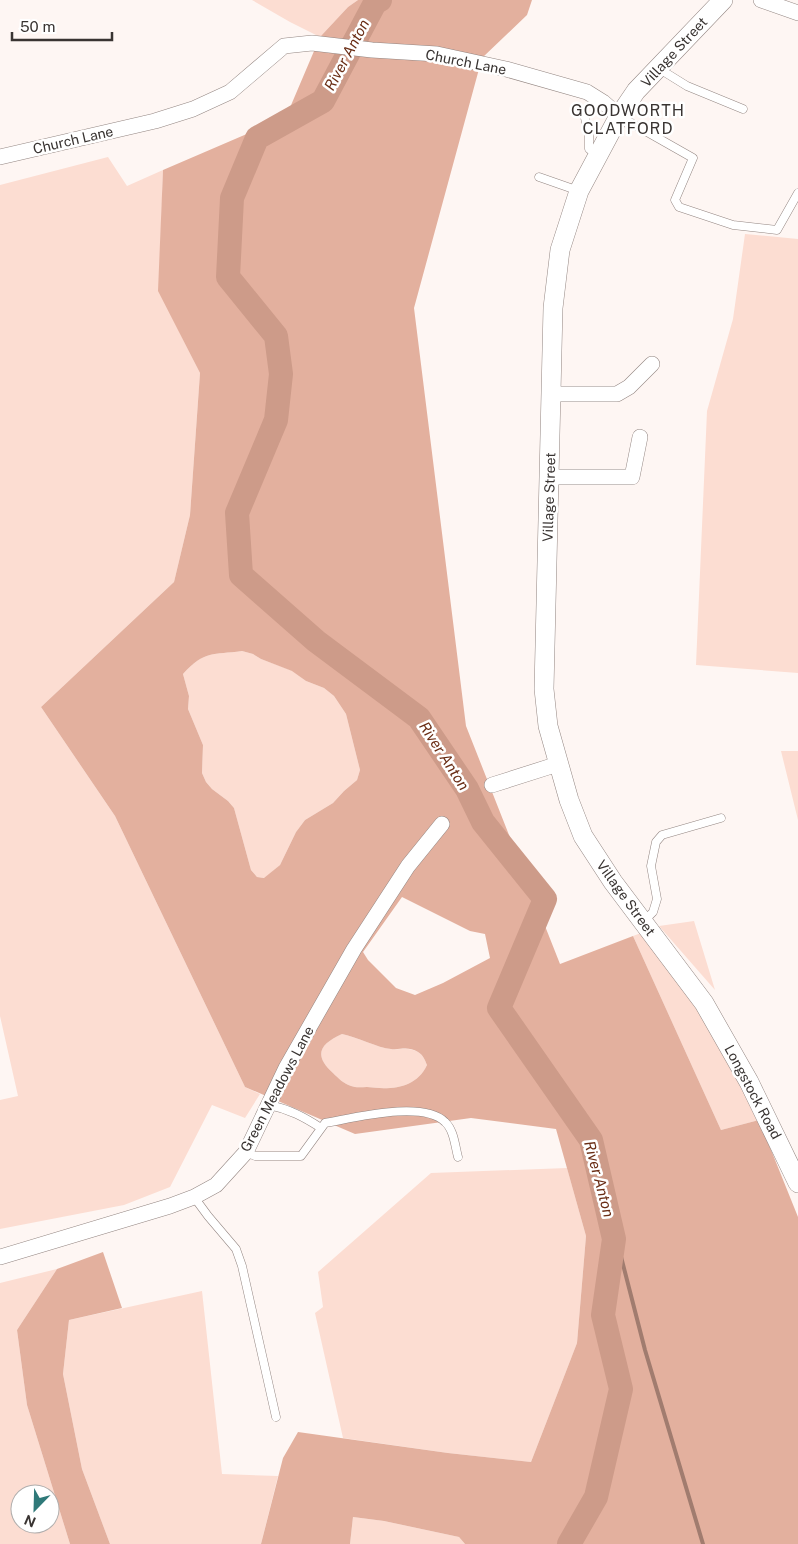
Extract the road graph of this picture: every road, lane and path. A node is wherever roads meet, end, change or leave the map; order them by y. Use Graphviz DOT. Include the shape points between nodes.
graph roads {
  1 [pos="723,0"];
  2 [pos="762,0"];
  3 [pos="798,13"];
  4 [pos="658,68"];
  5 [pos="743,109"];
  6 [pos="584,114"];
  7 [pos="619,116"];
  8 [pos="600,155"];
  9 [pos="0,157"];
  10 [pos="539,178"];
  11 [pos="578,191"];
  12 [pos="798,193"];
  13 [pos="652,364"];
  14 [pos="552,394"];
  15 [pos="640,437"];
  16 [pos="549,476"];
  17 [pos="558,764"];
  18 [pos="492,785"];
  19 [pos="721,818"];
  20 [pos="442,824"];
  21 [pos="643,922"];
  22 [pos="704,1003"];
  23 [pos="269,1105"];
  24 [pos="321,1128"];
  25 [pos="246,1152"];
  26 [pos="458,1157"];
  27 [pos="797,1177"];
  28 [pos="194,1197"];
  29 [pos="0,1257"];
  30 [pos="276,1417"];
  1 -- 4 [label="street, Village Street"];
  2 -- 3 [label="street"];
  4 -- 5 [label="lane" via="687,86"];
  4 -- 7 [label="street, Village Street" via="636,91"];
  6 -- 8 [label="lane" via="589,149"];
  7 -- 8 [label="street, Village Street"];
  7 -- 9 [label="street, Church Lane" via="587,92 547,80 437,54 312,43 284,46 230,92 194,109"];
  7 -- 12 [label="lane" via="693,158 676,200 679,207 733,225 777,230"];
  8 -- 11 [label="street, Village Street"];
  10 -- 11 [label="lane"];
  11 -- 14 [label="street, Village Street" via="560,250 553,308"];
  13 -- 14 [label="street" via="617,394"];
  14 -- 16 [label="street, Village Street"];
  15 -- 16 [label="street" via="632,477"];
  16 -- 17 [label="street, Village Street" via="544,689 548,726"];
  17 -- 18 [label="street"];
  17 -- 21 [label="street, Village Street" via="583,836"];
  19 -- 21 [label="lane" via="662,835 656,842 651,866 657,899"];
  20 -- 23 [label="street, Green Meadows Lane" via="408,866 354,949 286,1068"];
  21 -- 22 [label="street, Village Street"];
  22 -- 27 [label="street, Longstock Road"];
  23 -- 24 [label="lane" via="286,1108"];
  23 -- 25 [label="street, Green Meadows Lane"];
  24 -- 25 [label="lane" via="301,1156 255,1156"];
  24 -- 26 [label="lane" via="325,1123 400,1110 435,1114 446,1123 452,1134"];
  25 -- 28 [label="street, Green Meadows Lane" via="216,1185"];
  28 -- 29 [label="street, Green Meadows Lane"];
  28 -- 30 [label="lane" via="236,1248"];
}
